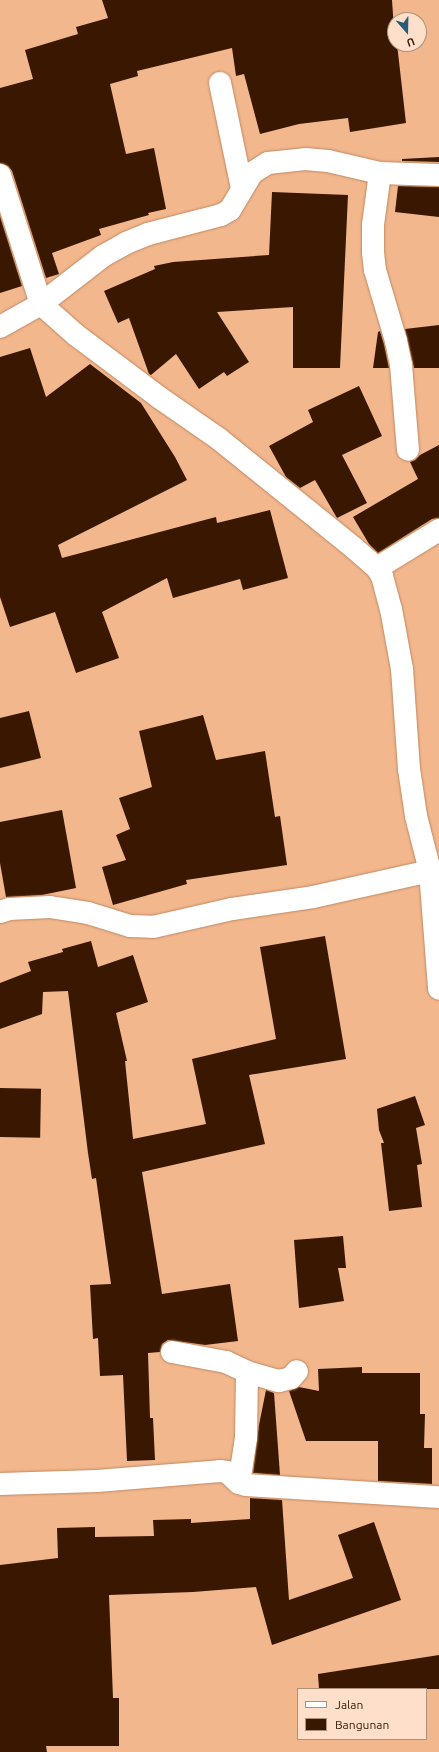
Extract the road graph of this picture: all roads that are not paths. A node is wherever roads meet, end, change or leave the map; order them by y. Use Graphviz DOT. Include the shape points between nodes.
graph roads {
  1 [pos="220,83"];
  2 [pos="380,173"];
  3 [pos="0,175"];
  4 [pos="439,175"];
  5 [pos="242,188"];
  6 [pos="41,304"];
  7 [pos="0,327"];
  8 [pos="408,450"];
  9 [pos="439,530"];
  10 [pos="377,568"];
  11 [pos="435,871"];
  12 [pos="0,912"];
  13 [pos="439,989"];
  14 [pos="172,1352"];
  15 [pos="297,1371"];
  16 [pos="247,1372"];
  17 [pos="239,1483"];
  18 [pos="0,1484"];
  19 [pos="439,1497"];
  1 -- 5 [label="street"];
  2 -- 4 [label="street"];
  2 -- 5 [label="street" via="328,161 286,160 268,163 252,172"];
  2 -- 8 [label="street" via="373,226 373,252 375,270 401,366"];
  3 -- 6 [label="street"];
  5 -- 6 [label="street" via="230,210 221,215 148,234 126,243 103,256"];
  6 -- 7 [label="street"];
  6 -- 10 [label="street" via="82,340 219,439"];
  9 -- 10 [label="street"];
  10 -- 11 [label="street" via="386,583 396,634 405,697 412,794 420,832"];
  11 -- 12 [label="street" via="313,897 232,909 153,927 130,926 88,913 50,907 9,909"];
  11 -- 13 [label="street"];
  14 -- 16 [label="street" via="226,1362"];
  15 -- 16 [label="street" via="291,1378 278,1381"];
  16 -- 17 [label="street" via="246,1438"];
  17 -- 18 [label="street" via="227,1472 220,1471 97,1481"];
  17 -- 19 [label="street"];
}
